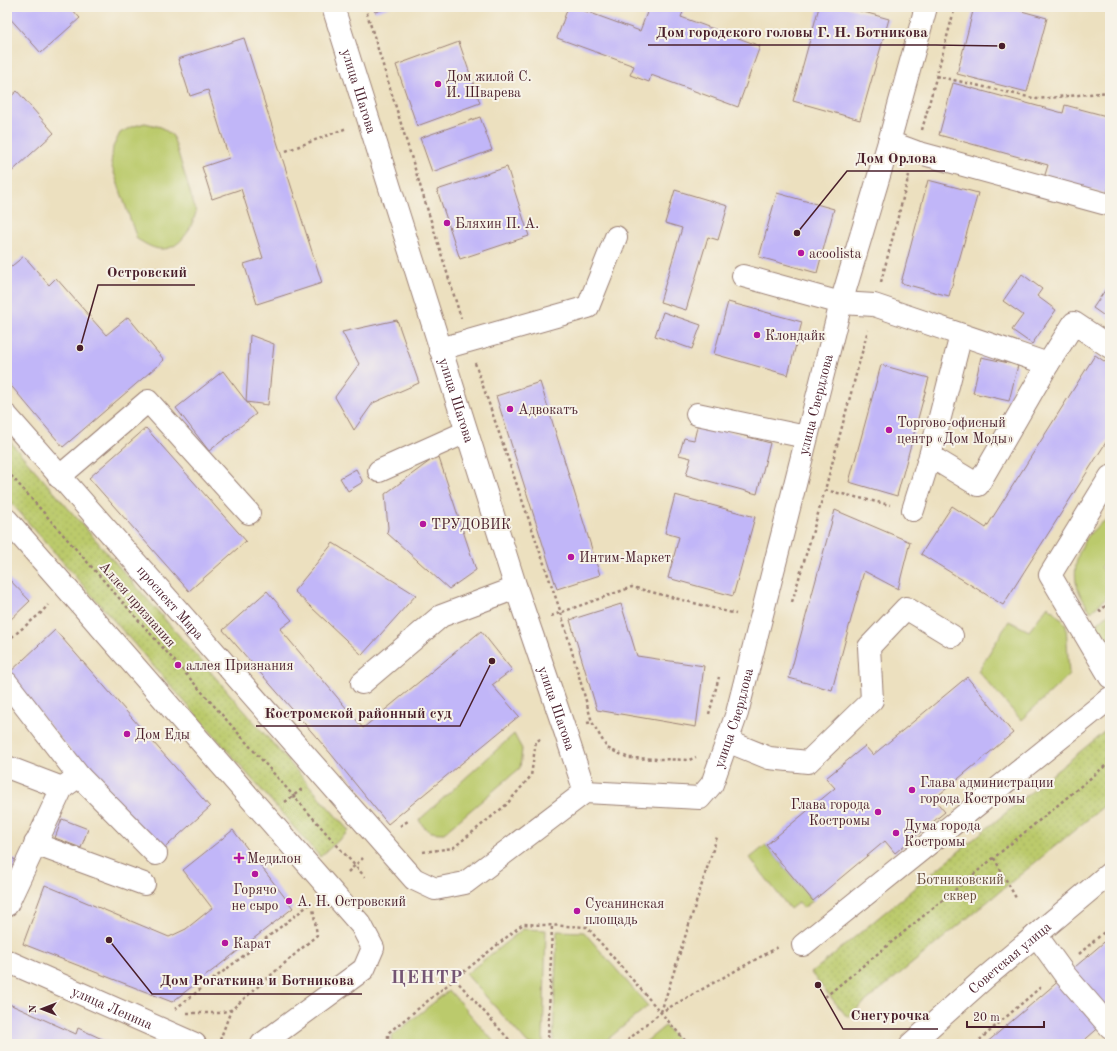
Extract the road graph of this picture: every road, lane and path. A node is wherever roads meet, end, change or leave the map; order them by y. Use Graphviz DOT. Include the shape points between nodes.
graph roads {
  1 [pos="333,7"];
  2 [pos="926,7"];
  3 [pos="954,7"];
  4 [pos="936,76"];
  5 [pos="1110,92"];
  6 [pos="368,120"];
  7 [pos="889,142"];
  8 [pos="286,151"];
  9 [pos="916,152"];
  10 [pos="1110,206"];
  11 [pos="616,236"];
  12 [pos="743,276"];
  13 [pos="841,303"];
  14 [pos="874,305"];
  15 [pos="961,335"];
  16 [pos="1110,347"];
  17 [pos="440,349"];
  18 [pos="1048,364"];
  19 [pos="697,414"];
  20 [pos="7,416"];
  21 [pos="466,432"];
  22 [pos="806,437"];
  23 [pos="930,456"];
  24 [pos="7,471"];
  25 [pos="378,471"];
  26 [pos="59,477"];
  27 [pos="1110,477"];
  28 [pos="825,490"];
  29 [pos="913,510"];
  30 [pos="249,514"];
  31 [pos="7,520"];
  32 [pos="65,586"];
  33 [pos="516,588"];
  34 [pos="738,607"];
  35 [pos="736,614"];
  36 [pos="734,622"];
  37 [pos="527,624"];
  38 [pos="952,636"];
  39 [pos="7,640"];
  40 [pos="720,674"];
  41 [pos="1110,677"];
  42 [pos="7,683"];
  43 [pos="362,683"];
  44 [pos="1110,698"];
  45 [pos="707,719"];
  46 [pos="565,731"];
  47 [pos="727,741"];
  48 [pos="697,757"];
  49 [pos="1110,762"];
  50 [pos="7,767"];
  51 [pos="321,773"];
  52 [pos="71,782"];
  53 [pos="584,792"];
  54 [pos="293,795"];
  55 [pos="268,816"];
  56 [pos="408,821"];
  57 [pos="717,837"];
  58 [pos="381,841"];
  59 [pos="35,844"];
  60 [pos="419,852"];
  61 [pos="156,854"];
  62 [pos="994,858"];
  63 [pos="355,866"];
  64 [pos="1110,873"];
  65 [pos="365,877"];
  66 [pos="144,884"];
  67 [pos="330,888"];
  68 [pos="1016,898"];
  69 [pos="7,905"];
  70 [pos="552,925"];
  71 [pos="1036,936"];
  72 [pos="792,945"];
  73 [pos="7,960"];
  74 [pos="455,979"];
  75 [pos="825,997"];
  76 [pos="661,1012"];
  77 [pos="171,1013"];
  78 [pos="1110,1027"];
  79 [pos="195,1044"];
  80 [pos="218,1044"];
  81 [pos="262,1044"];
  82 [pos="388,1044"];
  83 [pos="514,1044"];
  84 [pos="548,1044"];
  85 [pos="623,1044"];
  86 [pos="688,1044"];
  87 [pos="911,1044"];
  1 -- 6 [label="street, улица Шагова"];
  2 -- 7 [label="street, улица Свердлова"];
  3 -- 4 [label="path"];
  4 -- 5 [label="path" via="1037,99"];
  4 -- 9 [label="path"];
  6 -- 8 [label="path"];
  6 -- 17 [label="street, улица Шагова"];
  7 -- 9 [label="street"];
  7 -- 13 [label="street, улица Свердлова"];
  9 -- 10 [label="street"];
  9 -- 14 [label="path"];
  11 -- 17 [label="street" via="588,307"];
  12 -- 13 [label="street"];
  13 -- 14 [label="street"];
  13 -- 22 [label="street, улица Свердлова"];
  14 -- 15 [label="street"];
  14 -- 28 [label="path"];
  15 -- 18 [label="street"];
  15 -- 23 [label="street"];
  16 -- 18 [label="street" via="1074,323"];
  17 -- 21 [label="street, улица Шагова"];
  18 -- 23 [label="street" via="978,485"];
  19 -- 22 [label="street"];
  20 -- 26 [label="street, проспект Мира"];
  21 -- 25 [label="street"];
  21 -- 33 [label="street, улица Шагова"];
  22 -- 47 [label="street, улица Свердлова" via="737,713"];
  23 -- 29 [label="street"];
  24 -- 54 [label="path, Аллея признания"];
  26 -- 30 [label="street" via="148,401"];
  26 -- 51 [label="street, проспект Мира"];
  27 -- 41 [label="street" via="1050,575"];
  31 -- 32 [label="street"];
  32 -- 39 [label="path" via="41,613"];
  32 -- 55 [label="street"];
  33 -- 37 [label="street, улица Шагова"];
  33 -- 43 [label="street" via="441,616"];
  34 -- 35 [label="path"];
  35 -- 36 [label="path"];
  35 -- 37 [label="path" via="632,587"];
  37 -- 46 [label="street, улица Шагова"];
  38 -- 47 [label="street" via="906,608 869,647 872,700 808,762 769,758"];
  40 -- 45 [label="path"];
  42 -- 52 [label="street"];
  44 -- 72 [label="street"];
  46 -- 48 [label="path" via="592,722 607,748 629,758 689,760"];
  46 -- 53 [label="street, улица Шагова"];
  46 -- 60 [label="path" via="536,741 530,776 506,805 454,848"];
  47 -- 53 [label="street, улица Свердлова" via="712,784 700,798"];
  49 -- 62 [label="path"];
  50 -- 52 [label="street"];
  51 -- 54 [label="path"];
  51 -- 58 [label="street, проспект Мира"];
  52 -- 59 [label="street"];
  52 -- 61 [label="street"];
  53 -- 58 [label="street, проспект Мира" via="465,883 435,889 414,878"];
  54 -- 55 [label="path"];
  54 -- 63 [label="path, Аллея признания"];
  55 -- 67 [label="street"];
  56 -- 58 [label="path"];
  57 -- 76 [label="path"];
  58 -- 63 [label="path"];
  59 -- 66 [label="street"];
  59 -- 69 [label="street"];
  62 -- 68 [label="path"];
  62 -- 75 [label="path"];
  63 -- 65 [label="path, Аллея признания"];
  63 -- 67 [label="path"];
  64 -- 71 [label="street, Советская улица"];
  67 -- 81 [label="street" via="361,924 373,948 364,969"];
  70 -- 74 [label="path" via="523,924"];
  70 -- 76 [label="path" via="587,927"];
  70 -- 84 [label="path"];
  71 -- 78 [label="street"];
  71 -- 87 [label="street, Советская улица"];
  72 -- 76 [label="path"];
  73 -- 79 [label="street, улица Ленина"];
  74 -- 82 [label="path" via="388,1033"];
  74 -- 83 [label="path"];
  76 -- 85 [label="path"];
  76 -- 86 [label="path"];
  77 -- 80 [label="path" via="312,902 317,935 231,1010"];
}
